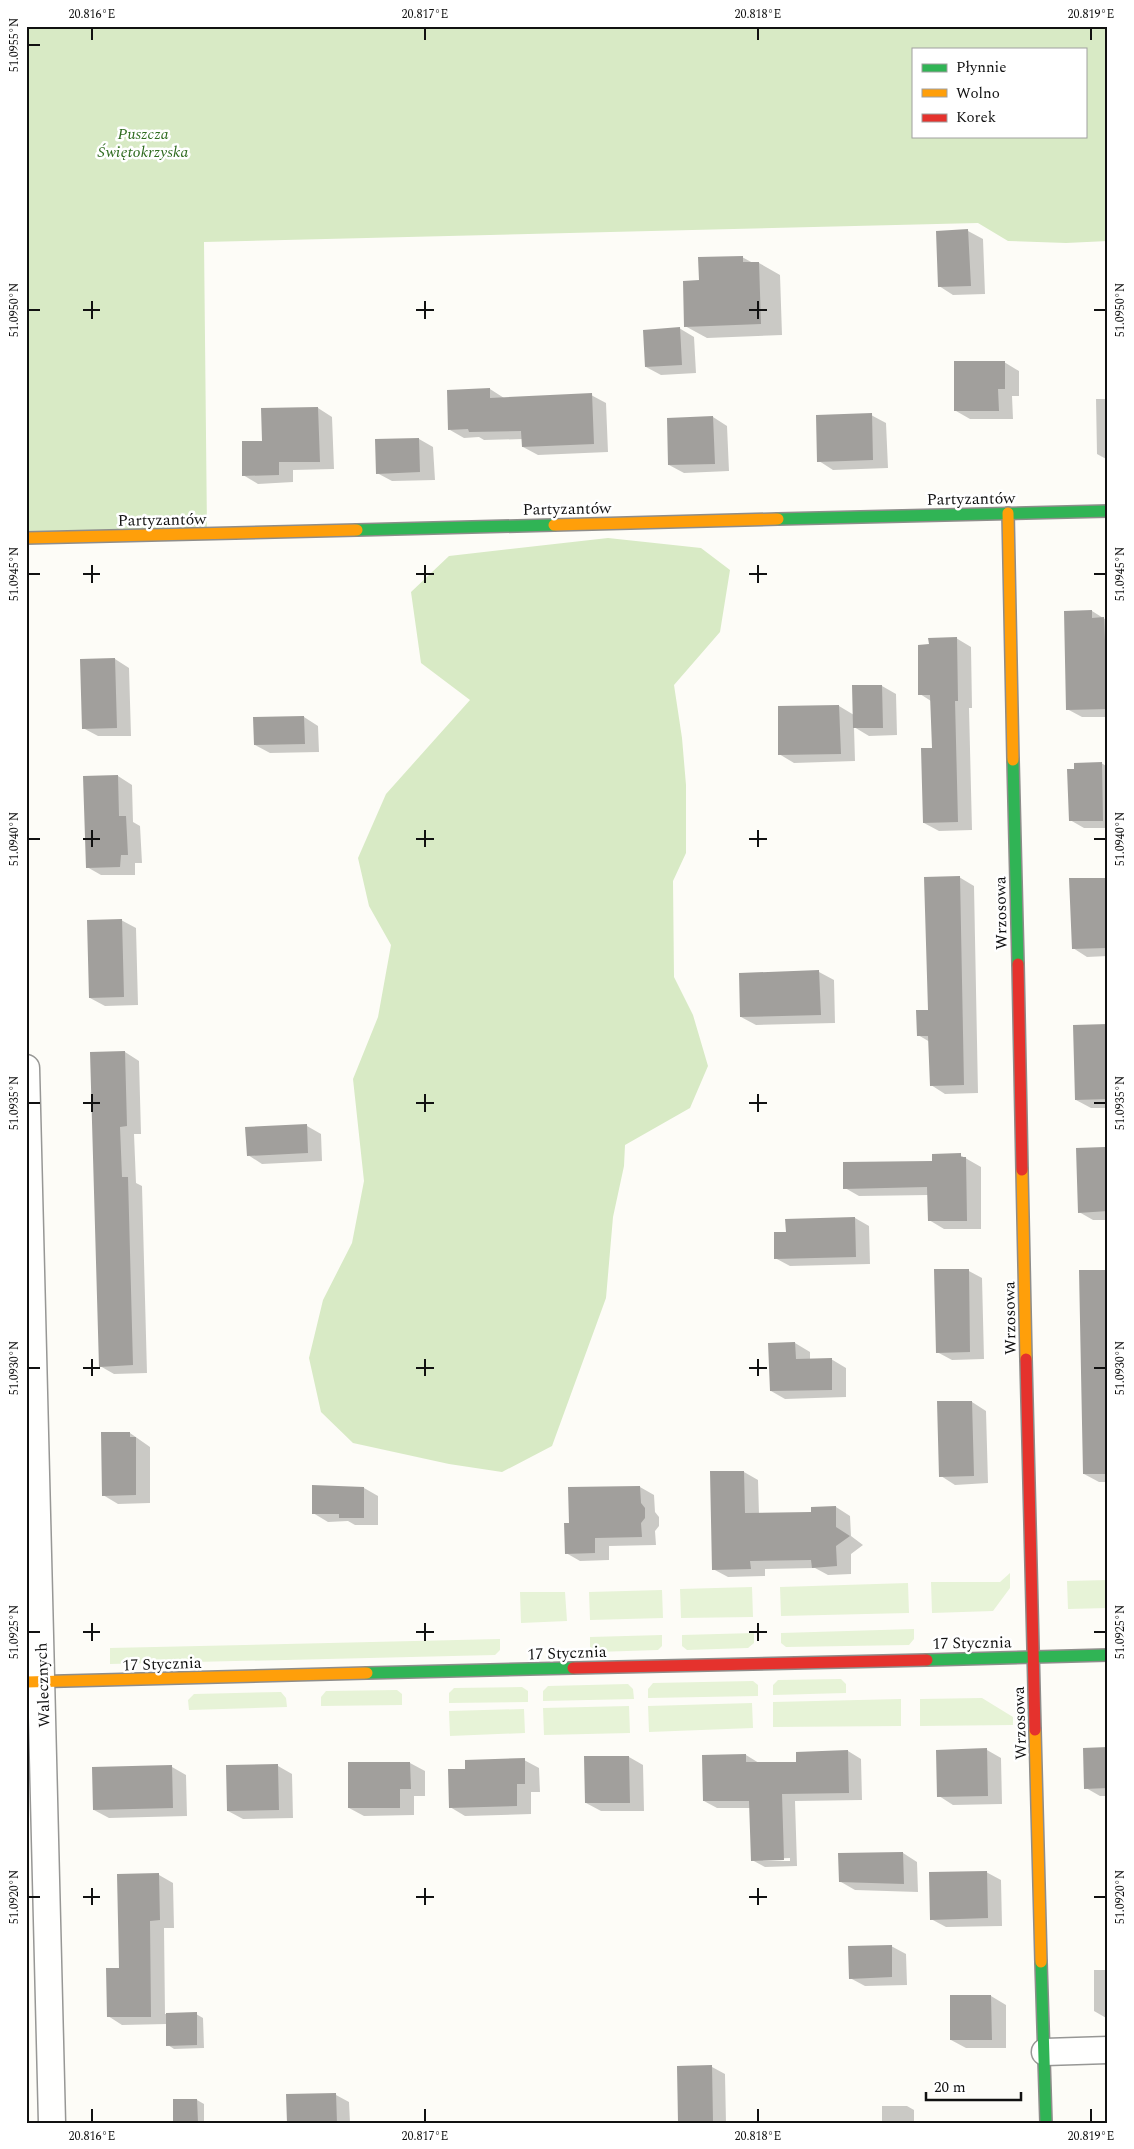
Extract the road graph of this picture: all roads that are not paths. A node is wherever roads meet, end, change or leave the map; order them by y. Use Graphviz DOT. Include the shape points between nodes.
graph roads {
  1 [pos="1108,510"];
  2 [pos="1008,513"];
  3 [pos="26,538"];
  4 [pos="26,1068"];
  5 [pos="1108,1655"];
  6 [pos="1033,1657"];
  7 [pos="34,1682"];
  8 [pos="1108,2050"];
  9 [pos="1045,2052"];
  10 [pos="52,2123"];
  11 [pos="1046,2123"];
  1 -- 2 [label="street, Partyzantów"];
  2 -- 3 [label="street, Partyzantów"];
  2 -- 6 [label="street, Wrzosowa"];
  4 -- 7 [label="street, Walecznych"];
  5 -- 6 [label="street, 17 Stycznia"];
  6 -- 7 [label="street, 17 Stycznia"];
  6 -- 9 [label="street, Wrzosowa"];
  7 -- 10 [label="street, Walecznych"];
  8 -- 9 [label="street"];
  9 -- 11 [label="street, Wrzosowa"];
}
